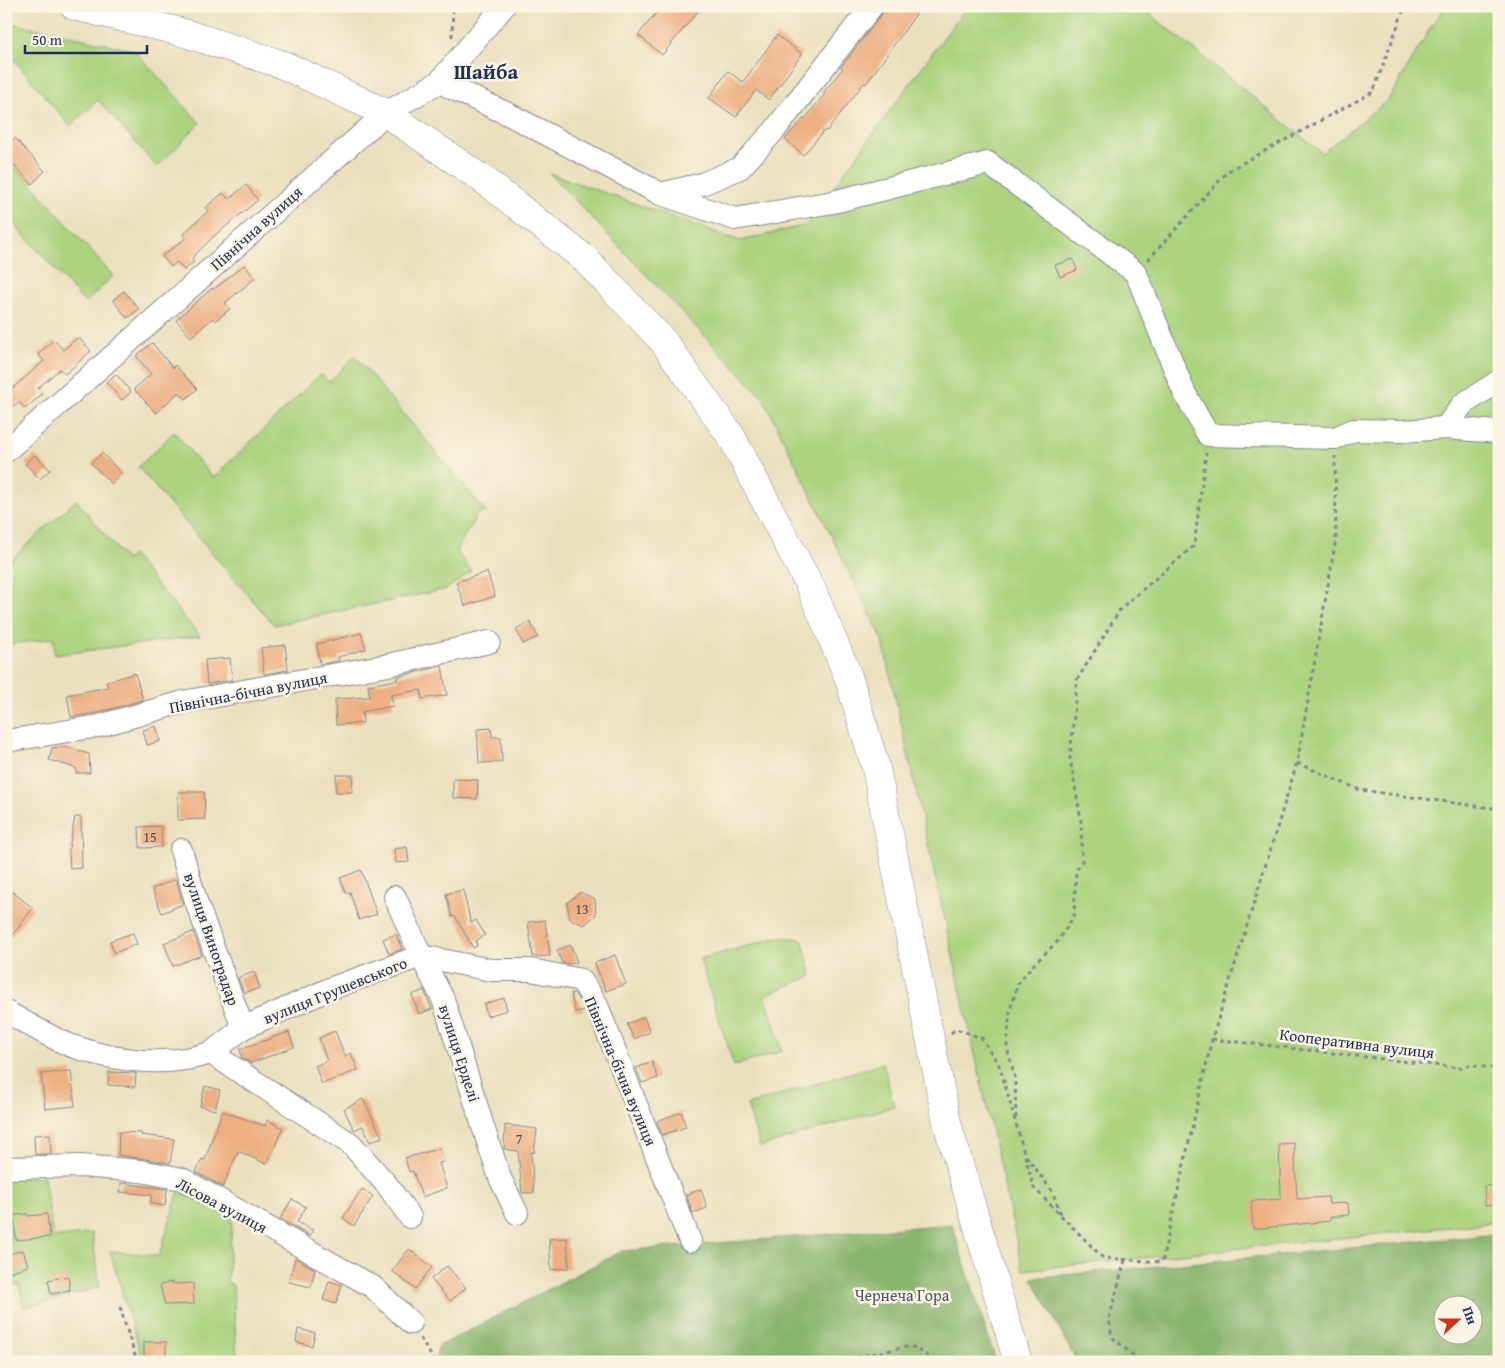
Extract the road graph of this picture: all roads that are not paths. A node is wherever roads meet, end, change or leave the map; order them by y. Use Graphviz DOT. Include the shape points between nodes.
graph roads {
  1 [pos="74,6"];
  2 [pos="504,6"];
  3 [pos="872,6"];
  4 [pos="439,82"];
  5 [pos="386,113"];
  6 [pos="661,194"];
  7 [pos="1499,382"];
  8 [pos="1445,428"];
  9 [pos="1499,432"];
  10 [pos="6,451"];
  11 [pos="489,642"];
  12 [pos="6,741"];
  13 [pos="181,850"];
  14 [pos="395,897"];
  15 [pos="421,956"];
  16 [pos="498,970"];
  17 [pos="6,1012"];
  18 [pos="243,1028"];
  19 [pos="211,1053"];
  20 [pos="6,1168"];
  21 [pos="517,1213"];
  22 [pos="410,1217"];
  23 [pos="690,1241"];
  24 [pos="411,1323"];
  25 [pos="1018,1362"];
  1 -- 5 [label="highway" via="181,32 281,64"];
  2 -- 4 [label="street, Північна вулиця"];
  3 -- 6 [label="street" via="773,132 740,168 702,184"];
  4 -- 5 [label="street, Північна вулиця"];
  4 -- 6 [label="street" via="510,115"];
  5 -- 10 [label="street, Північна вулиця"];
  5 -- 25 [label="highway" via="488,183 585,259 663,341 730,436 811,588 848,676 876,768 947,1123"];
  6 -- 8 [label="street" via="735,219 833,202 988,163 1136,273 1184,392 1208,435 1335,438 1354,430"];
  7 -- 8 [label="street" via="1463,404"];
  8 -- 9 [label="street"];
  11 -- 12 [label="street, Північна-бічна вулиця" via="388,665 183,702 99,726"];
  13 -- 18 [label="street, вулиця Виноградар" via="197,904"];
  14 -- 15 [label="street, вулиця Ерделі"];
  15 -- 16 [label="street, вулиця Грушевського"];
  15 -- 18 [label="street, вулиця Грушевського" via="332,988"];
  15 -- 21 [label="street, вулиця Ерделі" via="443,999 488,1144"];
  16 -- 23 [label="street, Північна-бічна вулиця" via="531,970 581,980 596,1003"];
  17 -- 19 [label="street" via="74,1047 133,1061 171,1061"];
  18 -- 19 [label="street, вулиця Грушевського"];
  19 -- 22 [label="street" via="351,1144"];
  20 -- 24 [label="street, Лісова вулиця" via="81,1166 182,1179 373,1287"];
}
